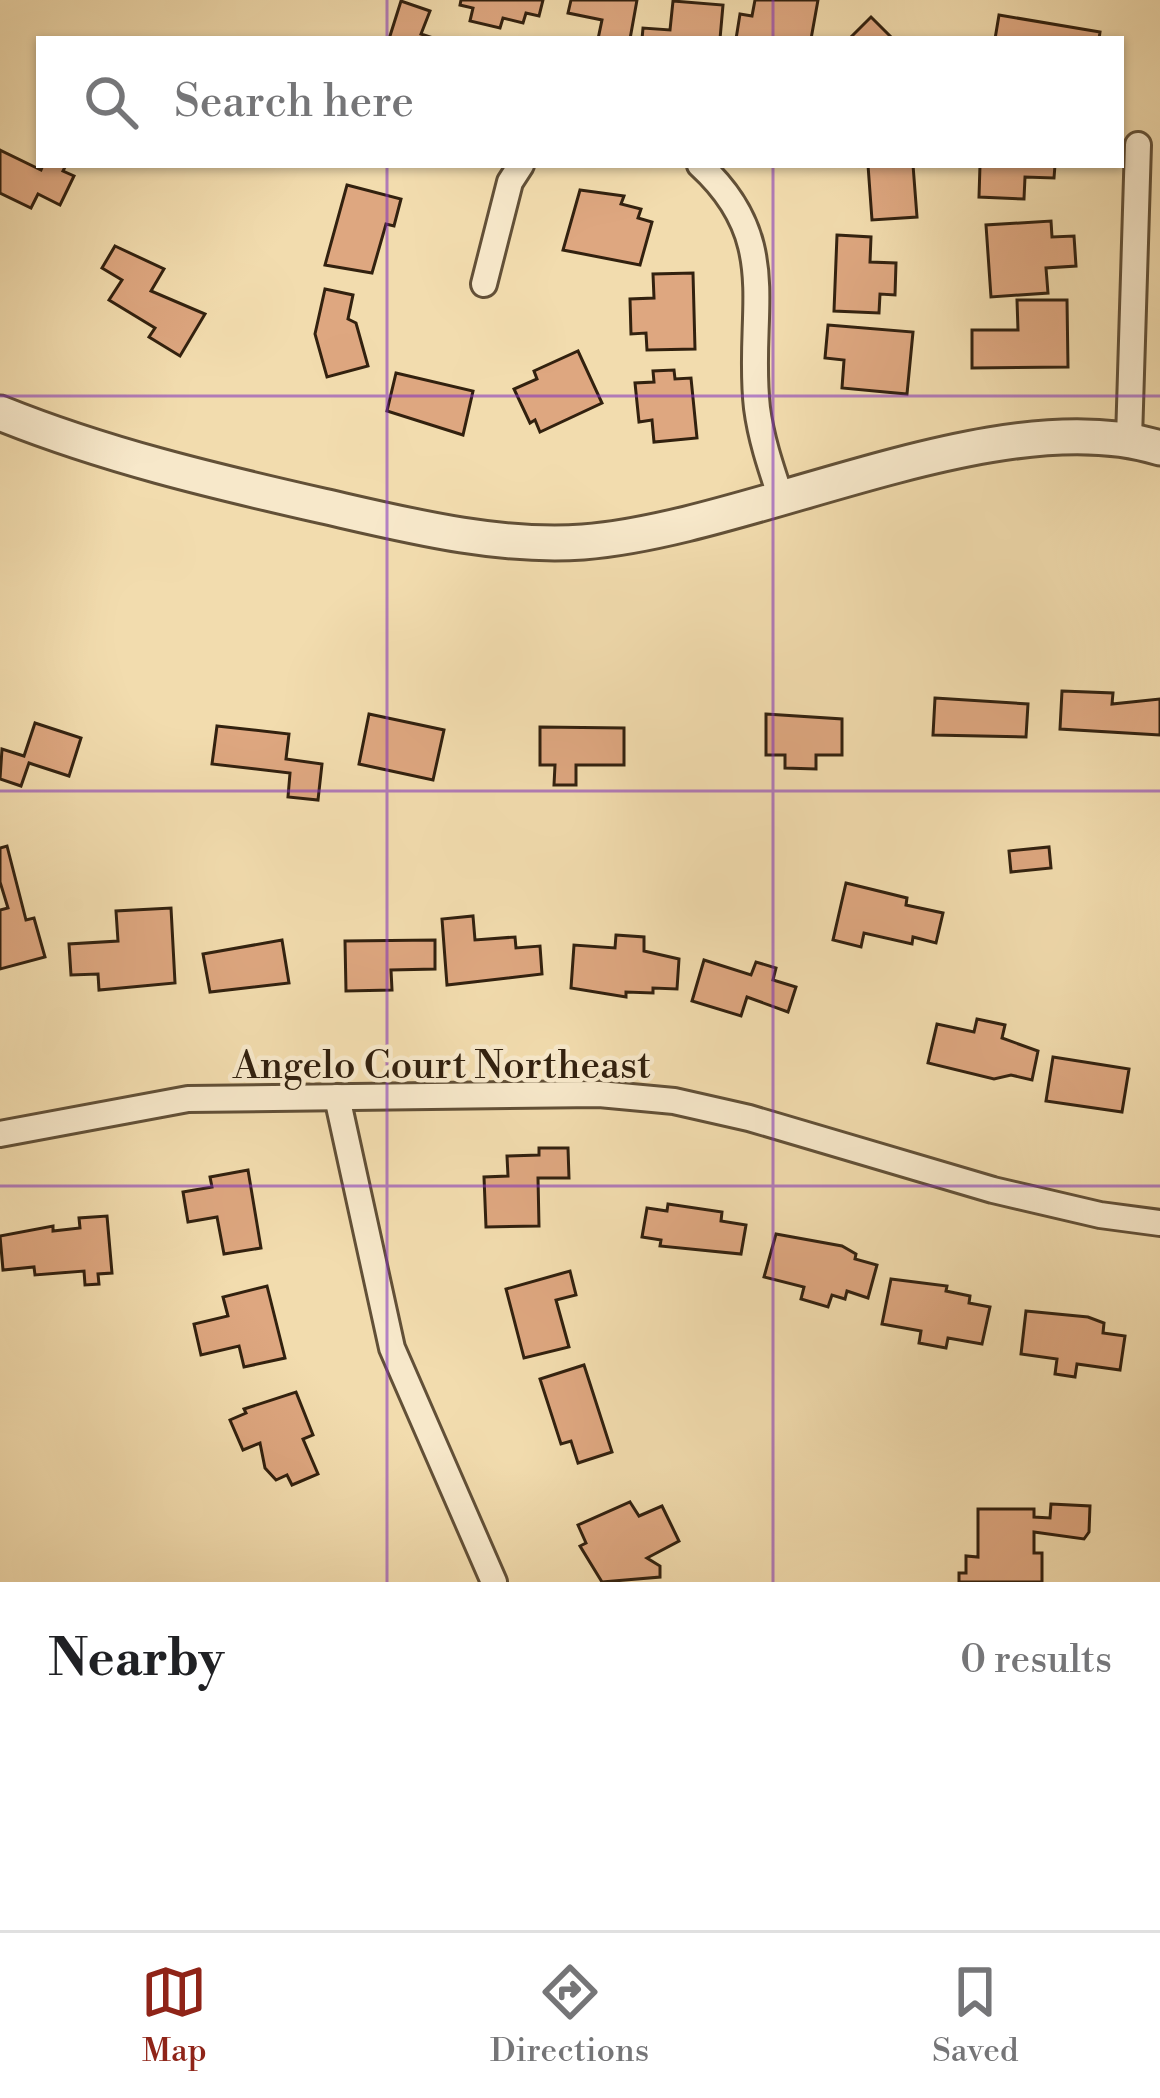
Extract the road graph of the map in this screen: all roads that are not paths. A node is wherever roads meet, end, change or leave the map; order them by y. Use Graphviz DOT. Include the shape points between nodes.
graph roads {
  1 [pos="1138,145"];
  2 [pos="519,168"];
  3 [pos="703,168"];
  4 [pos="484,284"];
  5 [pos="0,413"];
  6 [pos="1144,444"];
  7 [pos="781,498"];
  8 [pos="337,1096"];
  9 [pos="0,1134"];
  10 [pos="1160,1222"];
  11 [pos="494,1582"];
  1 -- 6 [label="street"];
  2 -- 4 [label="street"];
  3 -- 7 [label="street" via="732,200 754,250 761,293 757,406"];
  5 -- 7 [label="street" via="182,474 409,526 536,543 622,537"];
  6 -- 7 [label="street" via="1027,441"];
  8 -- 9 [label="street, Angelo Court Northeast" via="146,1103"];
  8 -- 10 [label="street, Angelo Court Northeast" via="674,1101 993,1190"];
  8 -- 11 [label="street" via="392,1348"];
}
